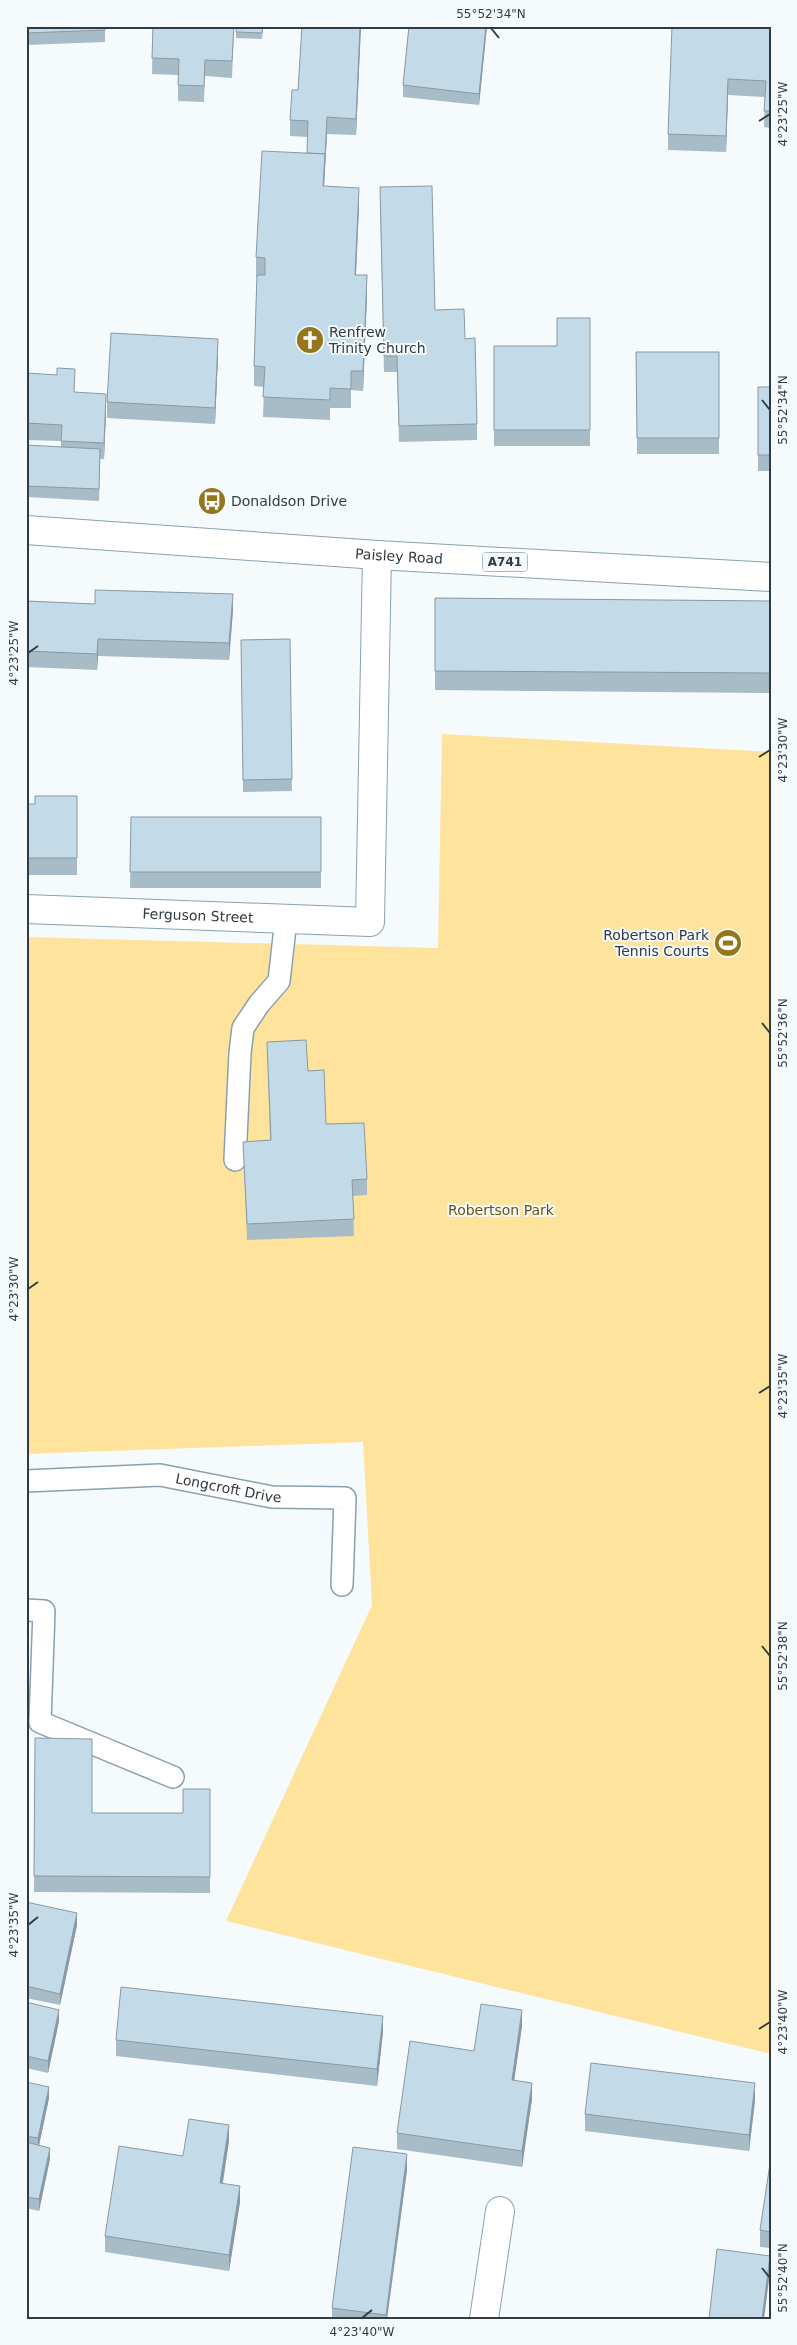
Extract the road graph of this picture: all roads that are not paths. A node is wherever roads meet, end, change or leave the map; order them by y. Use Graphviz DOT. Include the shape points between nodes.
graph roads {
  1 [pos="26,530"];
  2 [pos="377,555"];
  3 [pos="771,577"];
  4 [pos="26,909"];
  5 [pos="286,919"];
  6 [pos="235,1160"];
  7 [pos="26,1481"];
  8 [pos="342,1584"];
  9 [pos="26,1610"];
  10 [pos="173,1776"];
  11 [pos="500,2211"];
  12 [pos="484,2319"];
  1 -- 2 [label="street, Paisley Road / A741"];
  2 -- 3 [label="street, Paisley Road / A741"];
  2 -- 5 [label="street, Ferguson Street" via="370,922"];
  4 -- 5 [label="street, Ferguson Street"];
  5 -- 6 [label="lane" via="279,981 243,1028"];
  7 -- 8 [label="lane, Longcroft Drive" via="160,1475 272,1497 345,1498"];
  9 -- 10 [label="lane" via="44,1611 40,1722"];
  11 -- 12 [label="street"];
}
